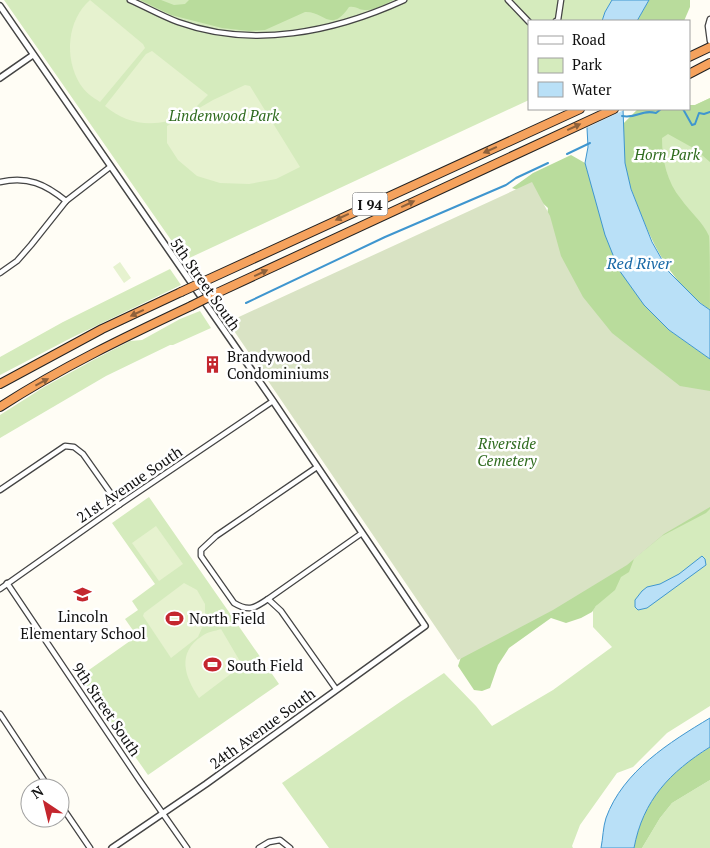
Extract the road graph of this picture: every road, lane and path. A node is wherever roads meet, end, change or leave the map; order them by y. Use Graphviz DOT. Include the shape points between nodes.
graph roads {
  1 [pos="130,0"];
  2 [pos="404,0"];
  3 [pos="508,0"];
  4 [pos="561,0"];
  5 [pos="0,6"];
  6 [pos="710,19"];
  7 [pos="557,20"];
  8 [pos="528,21"];
  9 [pos="710,41"];
  10 [pos="710,48"];
  11 [pos="34,55"];
  12 [pos="690,58"];
  13 [pos="710,64"];
  14 [pos="690,74"];
  15 [pos="0,78"];
  16 [pos="578,110"];
  17 [pos="612,110"];
  18 [pos="110,167"];
  19 [pos="0,182"];
  20 [pos="66,201"];
  21 [pos="0,274"];
  22 [pos="0,384"];
  23 [pos="273,402"];
  24 [pos="0,407"];
  25 [pos="317,467"];
  26 [pos="0,490"];
  27 [pos="119,506"];
  28 [pos="362,533"];
  29 [pos="8,583"];
  30 [pos="0,589"];
  31 [pos="268,599"];
  32 [pos="426,626"];
  33 [pos="336,689"];
  34 [pos="0,714"];
  35 [pos="42,778"];
  36 [pos="163,813"];
  37 [pos="70,819"];
  38 [pos="90,848"];
  39 [pos="112,848"];
  40 [pos="188,848"];
  41 [pos="259,848"];
  42 [pos="290,848"];
  1 -- 2 [label="street" via="180,22 255,36 333,26"];
  3 -- 8 [label="street"];
  4 -- 7 [label="street"];
  5 -- 11 [label="street, 5th Street South"];
  6 -- 9 [label="street"];
  10 -- 12 [label="highway"];
  11 -- 15 [label="street"];
  11 -- 18 [label="street, 5th Street South"];
  13 -- 14 [label="highway"];
  16 -- 22 [label="highway, I 94, one-way, bridge" via="102,329"];
  24 -- 17 [label="highway, I 94, one-way, bridge" via="72,365 191,306"];
  18 -- 20 [label="street"];
  18 -- 23 [label="street, 5th Street South"];
  19 -- 20 [label="street" via="23,180 37,183 49,187"];
  20 -- 21 [label="street" via="17,261"];
  23 -- 25 [label="street, 5th Street South"];
  23 -- 27 [label="street, 21st Avenue South"];
  25 -- 28 [label="street, 5th Street South"];
  25 -- 31 [label="street" via="216,536 201,550 234,603 250,608"];
  26 -- 27 [label="street" via="65,446 74,447 83,454"];
  27 -- 29 [label="street, 21st Avenue South"];
  28 -- 31 [label="street"];
  28 -- 32 [label="street, 5th Street South"];
  29 -- 30 [label="street, 21st Avenue South"];
  29 -- 36 [label="street, 9th Street South"];
  31 -- 33 [label="street" via="281,611"];
  32 -- 33 [label="street, 24th Avenue South"];
  33 -- 36 [label="street, 24th Avenue South"];
  34 -- 35 [label="street"];
  36 -- 39 [label="street, 24th Avenue South"];
  36 -- 40 [label="street, 9th Street South"];
  37 -- 38 [label="street"];
  41 -- 42 [label="street" via="280,840"];
}
